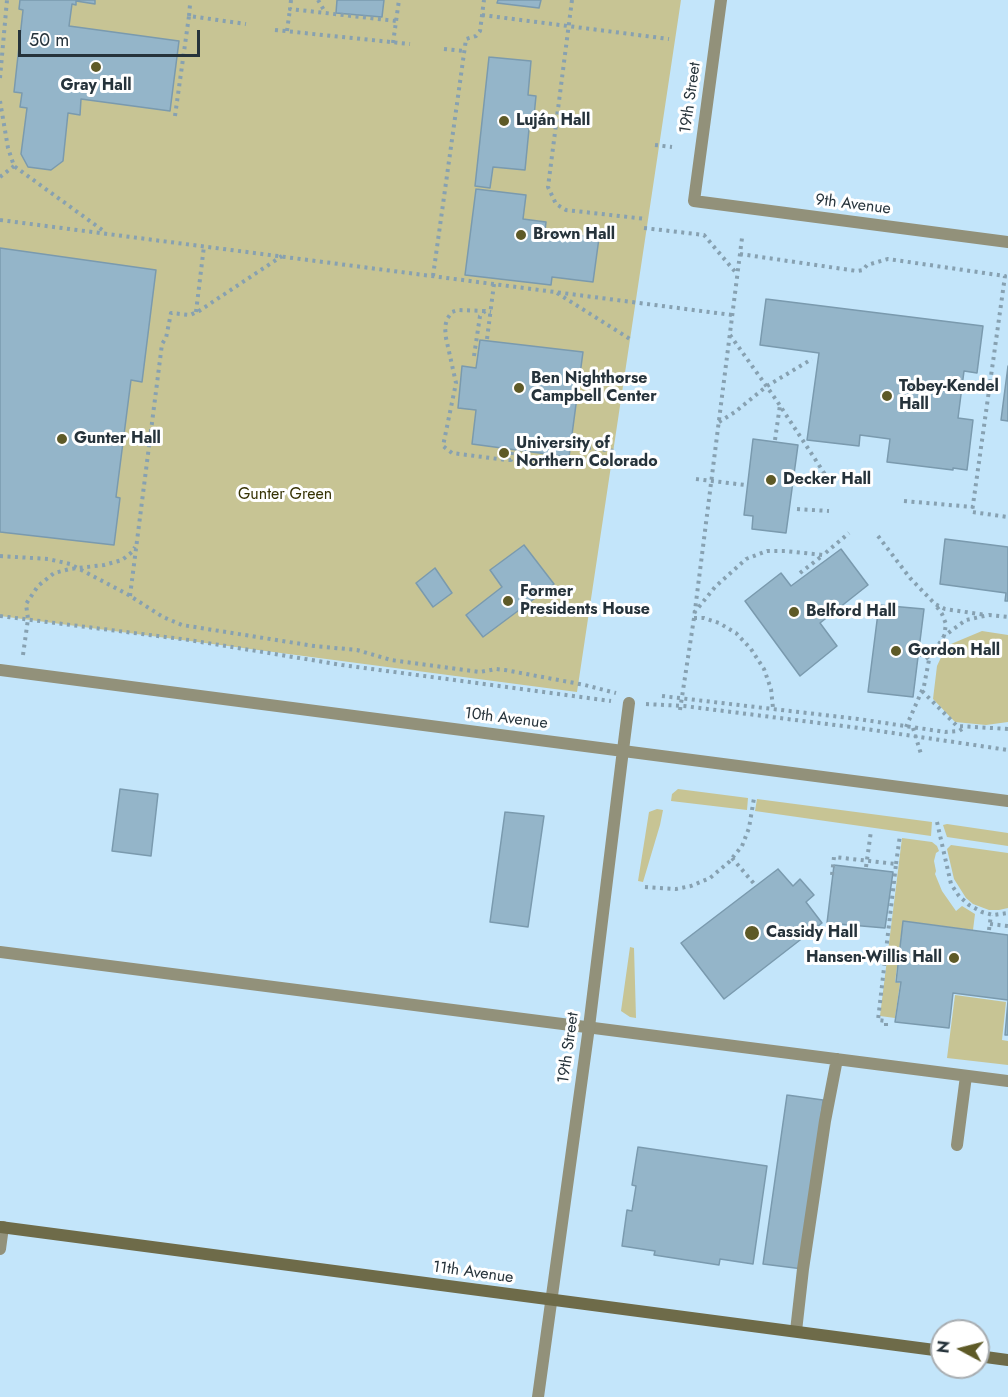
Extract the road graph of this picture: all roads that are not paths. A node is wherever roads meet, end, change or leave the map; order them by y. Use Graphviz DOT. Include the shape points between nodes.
graph roads {
  1 [pos="721,0"];
  2 [pos="694,201"];
  3 [pos="1008,242"];
  4 [pos="0,670"];
  5 [pos="629,704"];
  6 [pos="622,750"];
  7 [pos="1008,801"];
  8 [pos="0,952"];
  9 [pos="589,1027"];
  10 [pos="837,1059"];
  11 [pos="966,1076"];
  12 [pos="1008,1081"];
  13 [pos="957,1145"];
  14 [pos="1,1227"];
  15 [pos="0,1250"];
  16 [pos="550,1300"];
  17 [pos="796,1331"];
  18 [pos="930,1349"];
  19 [pos="990,1358"];
  20 [pos="1008,1360"];
  21 [pos="538,1397"];
  1 -- 2 [label="street, 19th Street"];
  2 -- 3 [label="street, 9th Avenue"];
  4 -- 6 [label="street, 10th Avenue"];
  5 -- 6 [label="street, 19th Street"];
  6 -- 7 [label="street, 10th Avenue"];
  6 -- 9 [label="street, 19th Street"];
  8 -- 9 [label="street"];
  9 -- 10 [label="street"];
  9 -- 16 [label="street, 19th Street"];
  10 -- 11 [label="street"];
  10 -- 17 [label="street"];
  11 -- 12 [label="street"];
  11 -- 13 [label="street"];
  14 -- 15 [label="street"];
  14 -- 16 [label="main road, 11th Avenue"];
  16 -- 17 [label="main road, 11th Avenue"];
  16 -- 21 [label="street, 19th Street"];
  17 -- 18 [label="main road, 11th Avenue"];
  19 -- 20 [label="main road"];
}
